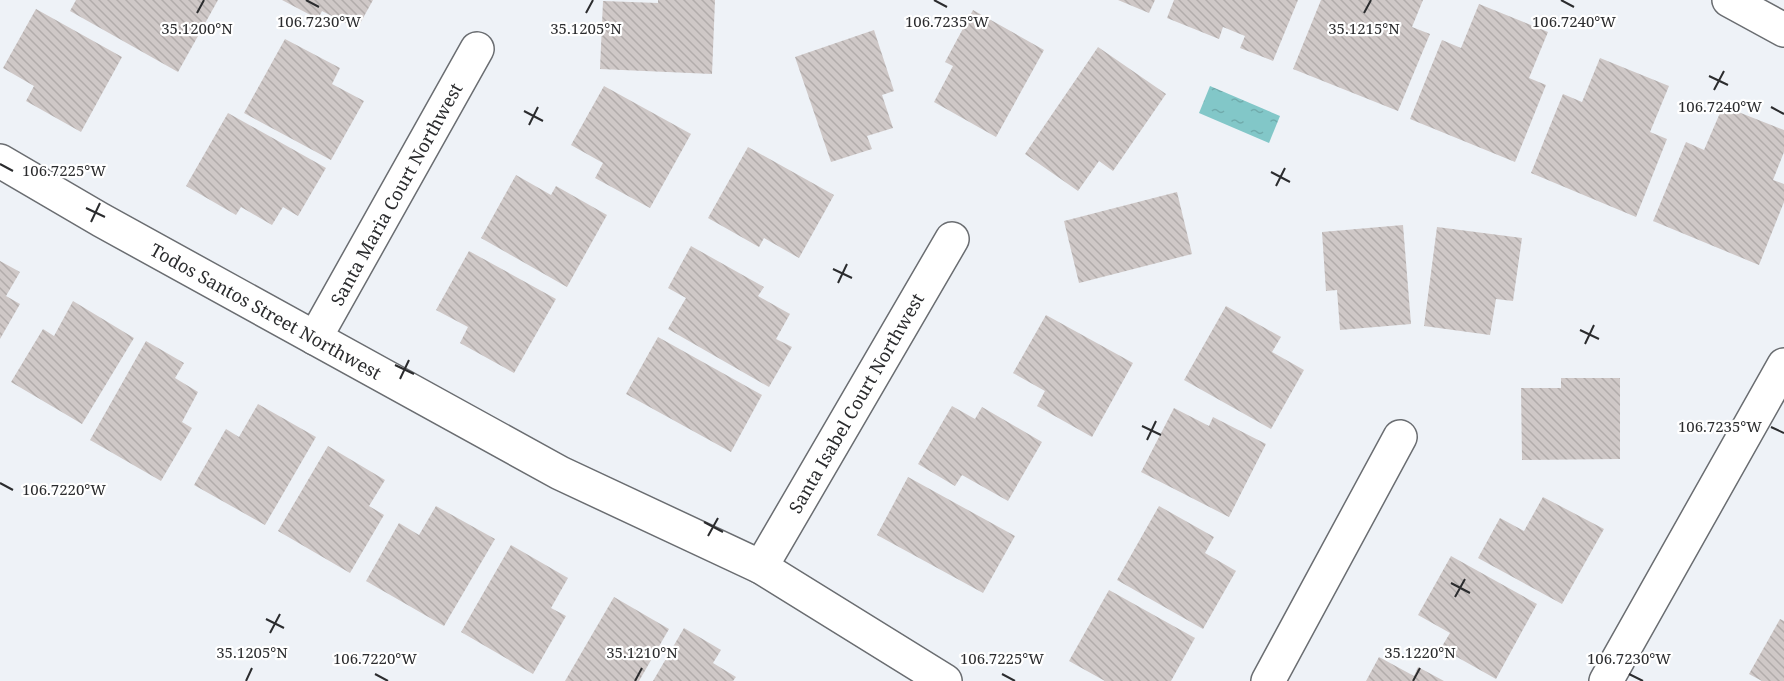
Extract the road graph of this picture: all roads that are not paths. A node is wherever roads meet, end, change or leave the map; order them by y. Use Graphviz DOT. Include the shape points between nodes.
graph roads {
  1 [pos="1729,0"];
  2 [pos="1784,30"];
  3 [pos="477,49"];
  4 [pos="0,161"];
  5 [pos="952,239"];
  6 [pos="315,338"];
  7 [pos="1784,366"];
  8 [pos="1400,437"];
  9 [pos="761,567"];
  10 [pos="945,681"];
  11 [pos="1268,681"];
  12 [pos="1606,681"];
  1 -- 2 [label="street"];
  3 -- 6 [label="street, Santa Maria Court Northwest"];
  4 -- 6 [label="street, Todos Santos Street Northwest"];
  5 -- 9 [label="street, Santa Isabel Court Northwest"];
  6 -- 9 [label="street, Todos Santos Street Northwest" via="560,472"];
  7 -- 12 [label="street"];
  8 -- 11 [label="street"];
  9 -- 10 [label="street, Todos Santos Street Northwest"];
}
